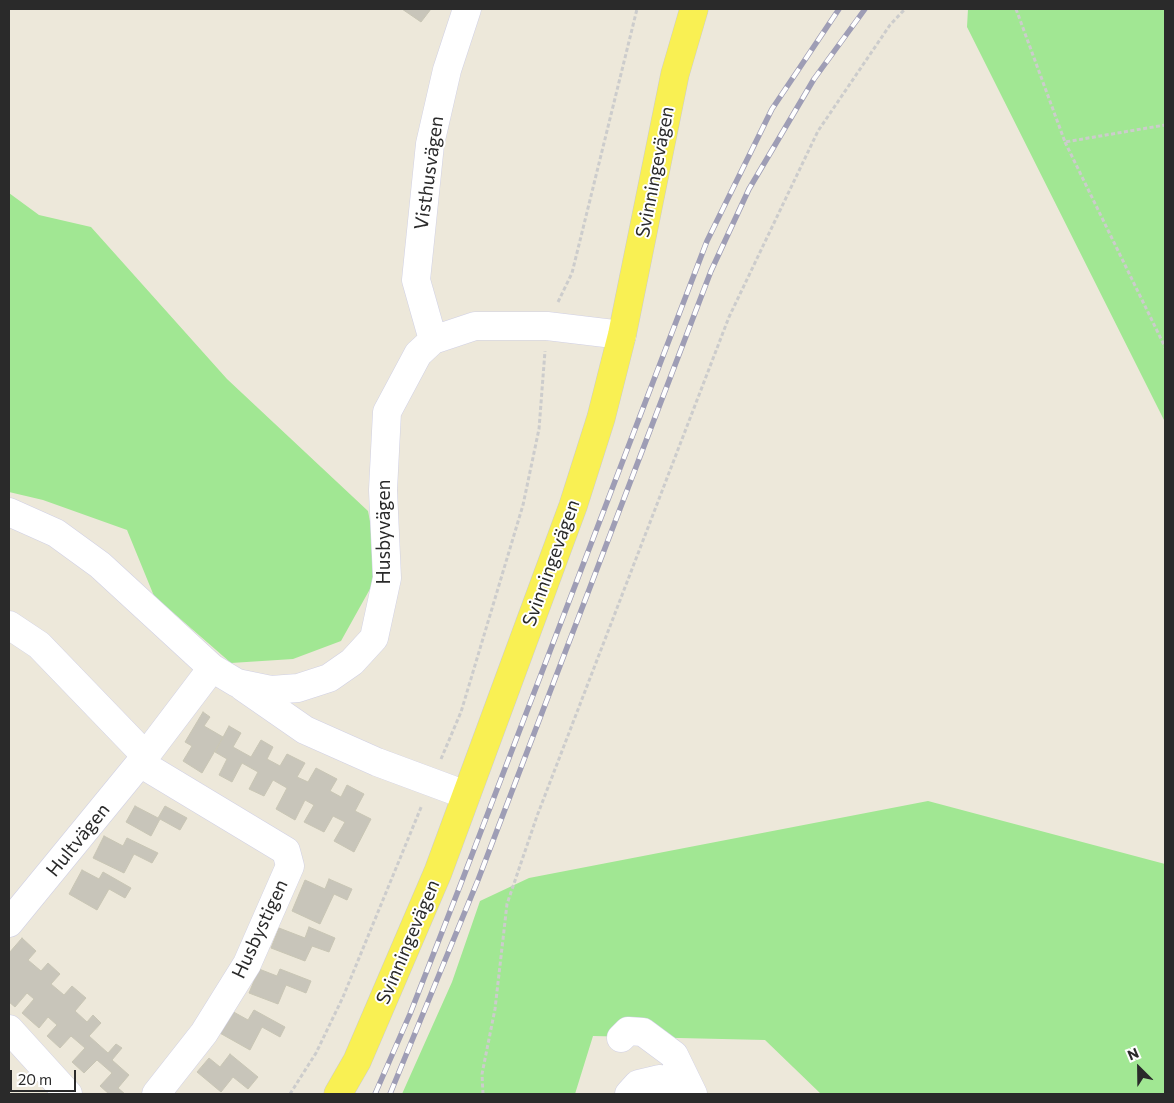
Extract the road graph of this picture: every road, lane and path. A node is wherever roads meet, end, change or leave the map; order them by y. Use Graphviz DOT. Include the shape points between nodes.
graph roads {
  1 [pos="467,9"];
  2 [pos="637,9"];
  3 [pos="694,9"];
  4 [pos="905,9"];
  5 [pos="1016,9"];
  6 [pos="1165,125"];
  7 [pos="1065,142"];
  8 [pos="547,326"];
  9 [pos="622,335"];
  10 [pos="433,340"];
  11 [pos="1165,347"];
  12 [pos="9,512"];
  13 [pos="9,625"];
  14 [pos="212,668"];
  15 [pos="237,684"];
  16 [pos="143,759"];
  17 [pos="431,784"];
  18 [pos="466,795"];
  19 [pos="9,923"];
  20 [pos="9,1029"];
  21 [pos="621,1038"];
  22 [pos="690,1088"];
  23 [pos="68,1094"];
  24 [pos="156,1094"];
  25 [pos="290,1094"];
  26 [pos="338,1094"];
  27 [pos="483,1094"];
  28 [pos="629,1094"];
  1 -- 10 [label="street, Visthusvägen" via="447,70 430,144 416,280"];
  2 -- 8 [label="path" via="572,274"];
  3 -- 9 [label="main road, Svinningevägen" via="675,74"];
  4 -- 27 [label="path" via="890,25 818,131 729,317 537,816 507,904 495,1009 482,1074"];
  5 -- 7 [label="path"];
  6 -- 7 [label="path"];
  7 -- 11 [label="path"];
  8 -- 9 [label="street, Husbyvägen"];
  8 -- 10 [label="street, Husbyvägen" via="475,326"];
  8 -- 17 [label="path" via="539,429 523,505 461,712"];
  9 -- 18 [label="main road, Svinningevägen" via="601,418 573,506"];
  10 -- 15 [label="street, Husbyvägen" via="418,354 387,412 383,490 387,578 374,638 352,662 329,678 271,690"];
  12 -- 14 [label="street, Husbyvägen" via="56,533 100,565"];
  13 -- 16 [label="street" via="39,645"];
  14 -- 15 [label="street, Husbyvägen"];
  14 -- 16 [label="street, Hultvägen"];
  15 -- 17 [label="street" via="305,730"];
  16 -- 19 [label="street, Hultvägen"];
  16 -- 24 [label="street, Husbystigen" via="286,851 290,866 247,964 204,1033"];
  17 -- 18 [label="street"];
  17 -- 25 [label="path" via="343,997 316,1053"];
  18 -- 26 [label="main road, Svinningevägen" via="434,881 357,1061"];
  20 -- 23 [label="street"];
  21 -- 22 [label="street" via="628,1031 644,1032 674,1055"];
  22 -- 28 [label="street" via="659,1079 638,1084"];
}
